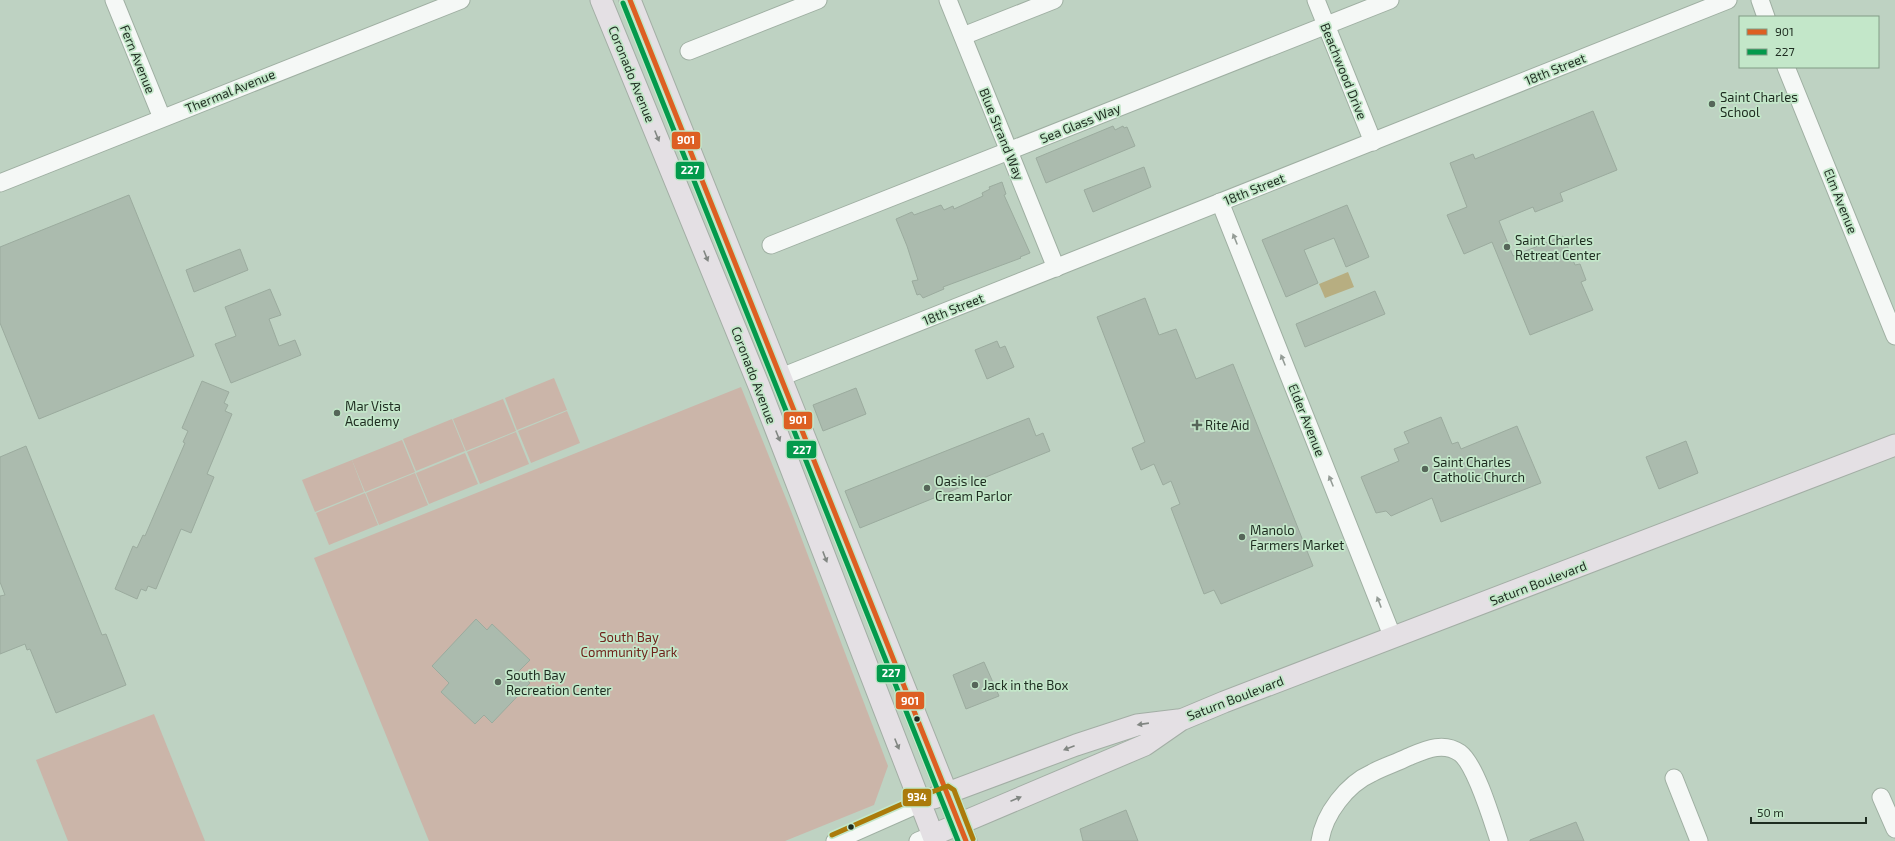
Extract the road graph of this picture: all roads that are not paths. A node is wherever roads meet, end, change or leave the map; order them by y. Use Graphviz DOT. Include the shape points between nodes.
graph roads {
  1 [pos="114,0"];
  2 [pos="461,0"];
  3 [pos="601,0"];
  4 [pos="630,0"];
  5 [pos="818,0"];
  6 [pos="948,0"];
  7 [pos="1054,0"];
  8 [pos="1316,0"];
  9 [pos="1390,0"];
  10 [pos="1728,0"];
  11 [pos="1760,0"];
  12 [pos="1766,16"];
  13 [pos="1326,25"];
  14 [pos="963,36"];
  15 [pos="689,51"];
  16 [pos="1786,68"];
  17 [pos="162,118"];
  18 [pos="1372,142"];
  19 [pos="1009,151"];
  20 [pos="0,183"];
  21 [pos="1220,202"];
  22 [pos="770,245"];
  23 [pos="1056,268"];
  24 [pos="1895,336"];
  25 [pos="781,378"];
  26 [pos="759,386"];
  27 [pos="1895,445"];
  28 [pos="1393,638"];
  29 [pos="1181,720"];
  30 [pos="1674,778"];
  31 [pos="948,794"];
  32 [pos="1881,797"];
  33 [pos="921,803"];
  34 [pos="1895,829"];
  35 [pos="963,832"];
  36 [pos="929,839"];
  37 [pos="835,841"];
  38 [pos="1320,841"];
  39 [pos="1499,841"];
  40 [pos="1699,841"];
  1 -- 17 [label="street, Fern Avenue"];
  2 -- 17 [label="street, Thermal Avenue"];
  3 -- 26 [label="main road, Coronado Avenue, one-way"];
  4 -- 25 [label="main road, Coronado Avenue"];
  5 -- 15 [label="street"];
  6 -- 14 [label="street, Blue Strand Way"];
  7 -- 14 [label="street"];
  8 -- 13 [label="street, Beachwood Drive"];
  9 -- 13 [label="street, Sea Glass Way"];
  10 -- 18 [label="street, 18th Street"];
  11 -- 12 [label="street"];
  13 -- 18 [label="street, Beachwood Drive"];
  13 -- 19 [label="street, Sea Glass Way"];
  14 -- 19 [label="street, Blue Strand Way"];
  16 -- 24 [label="street, Elm Avenue"];
  17 -- 20 [label="street, Thermal Avenue"];
  18 -- 21 [label="street, 18th Street"];
  19 -- 22 [label="street, Sea Glass Way"];
  19 -- 23 [label="street, Blue Strand Way"];
  21 -- 23 [label="street, 18th Street"];
  28 -- 21 [label="street, Elder Avenue, one-way"];
  23 -- 25 [label="street, 18th Street"];
  25 -- 26 [label="main road"];
  25 -- 31 [label="main road, Coronado Avenue"];
  26 -- 33 [label="main road, Coronado Avenue, one-way"];
  27 -- 28 [label="main road, Saturn Boulevard"];
  28 -- 29 [label="main road, Saturn Boulevard"];
  29 -- 31 [label="main road, Saturn Boulevard, one-way" via="1137,725 1076,745"];
  35 -- 29 [label="main road, Saturn Boulevard, one-way" via="1145,745"];
  30 -- 40 [label="street"];
  31 -- 33 [label="main road, Saturn Boulevard"];
  31 -- 35 [label="main road, Coronado Avenue"];
  32 -- 34 [label="street"];
  33 -- 36 [label="main road, Coronado Avenue"];
  33 -- 37 [label="street, Saturn Boulevard"];
  35 -- 36 [label="main road, Saturn Boulevard"];
  38 -- 39 [label="street" via="1331,812 1344,794 1359,781 1370,773 1421,752 1442,747 1458,752 1470,762"];
}
